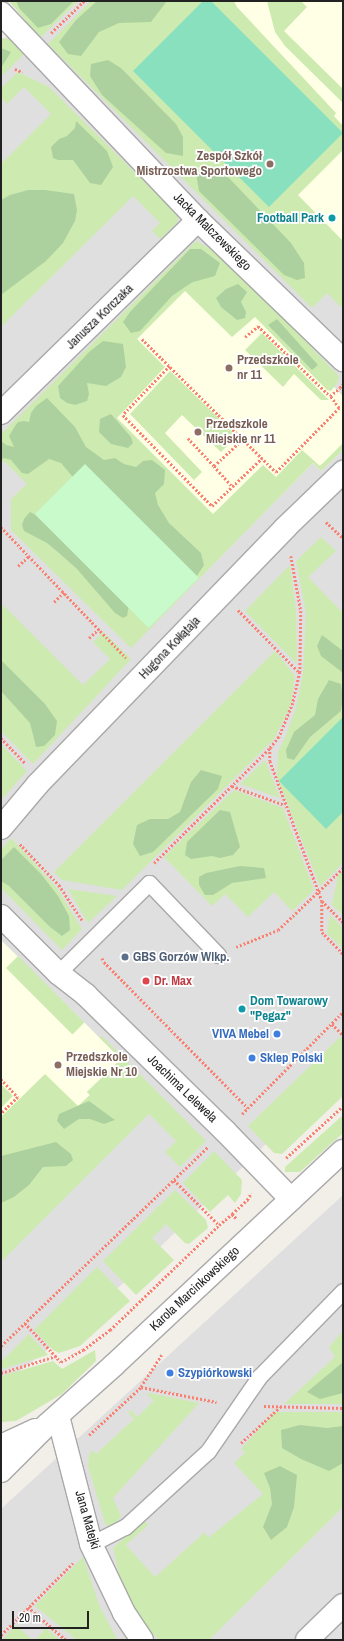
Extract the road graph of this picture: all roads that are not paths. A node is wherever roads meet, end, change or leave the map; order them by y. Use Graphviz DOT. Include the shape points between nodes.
graph roads {
  1 [pos="1,13"];
  2 [pos="198,220"];
  3 [pos="343,360"];
  4 [pos="1,413"];
  5 [pos="343,472"];
  6 [pos="9,834"];
  7 [pos="1,916"];
  8 [pos="218,955"];
  9 [pos="58,974"];
  10 [pos="342,1156"];
  11 [pos="291,1199"];
  12 [pos="343,1291"];
  13 [pos="52,1420"];
  14 [pos="4,1456"];
  15 [pos="92,1544"];
  16 [pos="343,1605"];
  17 [pos="142,1640"];
  18 [pos="307,1640"];
  1 -- 2 [label="street, Jacka Malczewskiego"];
  2 -- 3 [label="street, Jacka Malczewskiego"];
  2 -- 4 [label="street, Janusza Korczaka"];
  5 -- 6 [label="street, Hugona Kołłątaja" via="285,528 38,784"];
  7 -- 9 [label="street, Joachima Lelewela"];
  8 -- 9 [label="lane" via="149,883"];
  9 -- 11 [label="street, Joachima Lelewela" via="86,995"];
  10 -- 11 [label="street, Karola Marcinkowskiego"];
  11 -- 13 [label="street, Karola Marcinkowskiego"];
  12 -- 15 [label="lane" via="259,1377 202,1456 125,1528"];
  13 -- 14 [label="street, Karola Marcinkowskiego"];
  13 -- 15 [label="street, Jana Matejki"];
  15 -- 17 [label="street, Jana Matejki" via="124,1613"];
  16 -- 18 [label="street"];
}
